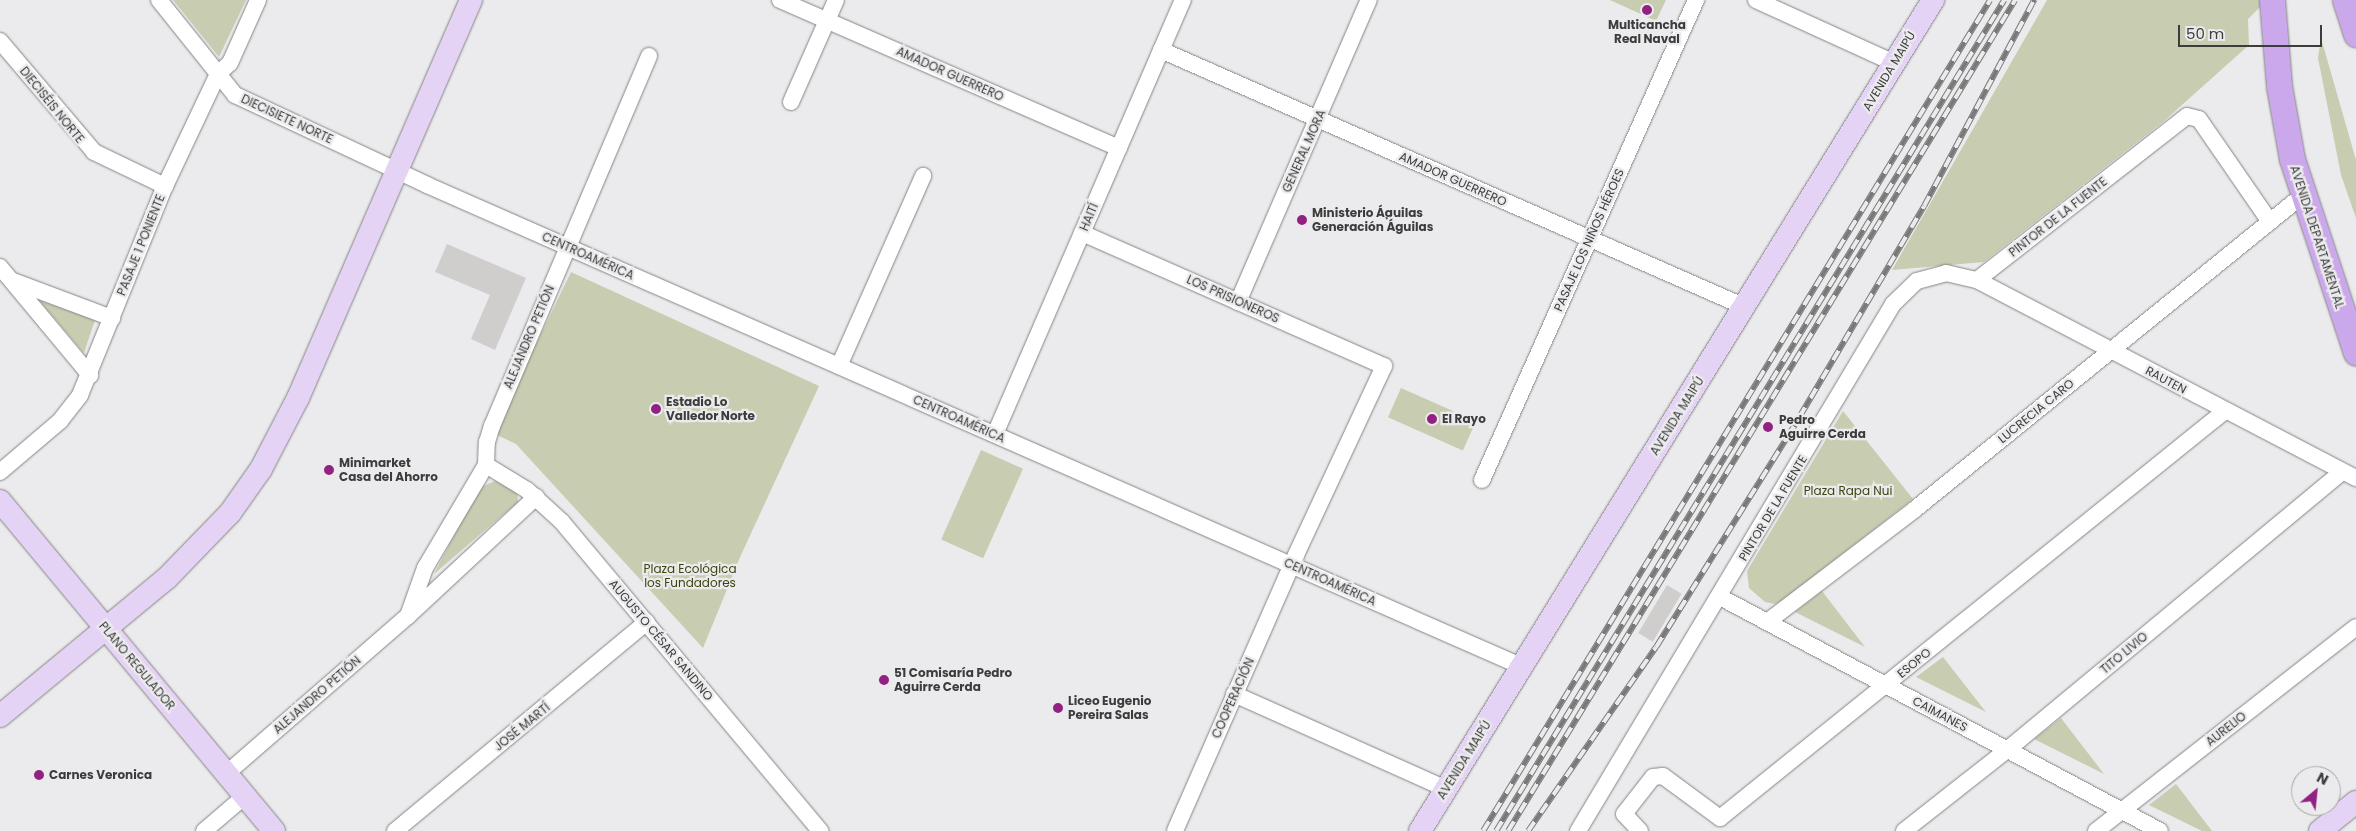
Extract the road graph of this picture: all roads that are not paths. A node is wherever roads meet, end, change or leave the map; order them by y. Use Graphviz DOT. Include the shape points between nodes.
graph roads {
  1 [pos="159,0"];
  2 [pos="258,0"];
  3 [pos="471,0"];
  4 [pos="780,0"];
  5 [pos="836,0"];
  6 [pos="1183,0"];
  7 [pos="1369,0"];
  8 [pos="1696,0"];
  9 [pos="1756,0"];
  10 [pos="1933,0"];
  11 [pos="2272,0"];
  12 [pos="2345,0"];
  13 [pos="827,20"];
  14 [pos="2356,34"];
  15 [pos="0,41"];
  16 [pos="1161,50"];
  17 [pos="649,56"];
  18 [pos="1894,63"];
  19 [pos="218,74"];
  20 [pos="791,102"];
  21 [pos="1318,119"];
  22 [pos="1119,148"];
  23 [pos="396,170"];
  24 [pos="923,176"];
  25 [pos="165,186"];
  26 [pos="2302,196"];
  27 [pos="2270,222"];
  28 [pos="1082,233"];
  29 [pos="1590,240"];
  30 [pos="567,246"];
  31 [pos="0,266"];
  32 [pos="11,280"];
  33 [pos="1977,280"];
  34 [pos="1238,302"];
  35 [pos="1745,307"];
  36 [pos="112,318"];
  37 [pos="2110,351"];
  38 [pos="2356,354"];
  39 [pos="839,366"];
  40 [pos="1384,366"];
  41 [pos="90,374"];
  42 [pos="2225,411"];
  43 [pos="995,434"];
  44 [pos="486,465"];
  45 [pos="0,472"];
  46 [pos="2349,475"];
  47 [pos="1482,480"];
  48 [pos="536,497"];
  49 [pos="0,501"];
  50 [pos="1292,566"];
  51 [pos="1720,597"];
  52 [pos="408,616"];
  53 [pos="647,622"];
  54 [pos="1767,622"];
  55 [pos="2356,627"];
  56 [pos="106,628"];
  57 [pos="1523,667"];
  58 [pos="1886,685"];
  59 [pos="1234,694"];
  60 [pos="0,716"];
  61 [pos="2007,750"];
  62 [pos="226,774"];
  63 [pos="1446,789"];
  64 [pos="245,796"];
  65 [pos="2356,802"];
  66 [pos="2122,811"];
  67 [pos="1180,829"];
  68 [pos="204,831"];
  69 [pos="274,831"];
  70 [pos="395,831"];
  71 [pos="820,831"];
  72 [pos="1420,831"];
  73 [pos="1578,831"];
  74 [pos="1640,831"];
  75 [pos="1904,831"];
  76 [pos="2096,831"];
  77 [pos="2160,831"];
  78 [pos="2320,831"];
  1 -- 19 [label="street, DIECISIETE NORTE"];
  2 -- 19 [label="street, PASAJE 1 PONIENTE" via="230,63"];
  3 -- 23 [label="street"];
  4 -- 13 [label="street, AMADOR GUERRERO"];
  5 -- 13 [label="street"];
  6 -- 16 [label="street, HAITÍ"];
  7 -- 21 [label="street, GENERAL MORA"];
  8 -- 29 [label="street, PASAJE LOS NIÑOS HÉROES"];
  9 -- 18 [label="street"];
  10 -- 18 [label="street, AVENIDA MAIPÚ"];
  11 -- 26 [label="main road, AVENIDA DEPARTAMENTAL" via="2278,86"];
  12 -- 14 [label="main road"];
  13 -- 20 [label="street"];
  13 -- 22 [label="street, AMADOR GUERRERO"];
  15 -- 25 [label="street, DIECISÉIS NORTE" via="94,152"];
  16 -- 21 [label="street, AMADOR GUERRERO"];
  16 -- 22 [label="street, HAITÍ"];
  17 -- 30 [label="street, ALEJANDRO PETIÓN"];
  18 -- 35 [label="street, AVENIDA MAIPÚ"];
  19 -- 23 [label="street, DIECISIETE NORTE" via="235,95"];
  19 -- 25 [label="street, PASAJE 1 PONIENTE"];
  21 -- 29 [label="street, AMADOR GUERRERO"];
  21 -- 34 [label="street, GENERAL MORA"];
  22 -- 28 [label="street, HAITÍ"];
  23 -- 30 [label="street, CENTROAMÉRICA"];
  23 -- 56 [label="street" via="298,398 261,469 230,513 198,548"];
  24 -- 39 [label="street"];
  25 -- 36 [label="street, PASAJE 1 PONIENTE"];
  26 -- 27 [label="street, LUCRECIA CARO"];
  26 -- 38 [label="main road, AVENIDA DEPARTAMENTAL"];
  27 -- 33 [label="street, PINTOR DE LA FUENTE" via="2199,120 2187,116"];
  27 -- 37 [label="street, LUCRECIA CARO"];
  28 -- 34 [label="street, LOS PRISIONEROS"];
  28 -- 43 [label="street, HAITÍ"];
  29 -- 35 [label="street, AMADOR GUERRERO"];
  29 -- 47 [label="street, PASAJE LOS NIÑOS HÉROES"];
  30 -- 39 [label="street, CENTROAMÉRICA"];
  30 -- 44 [label="street, ALEJANDRO PETIÓN" via="492,426 487,442"];
  31 -- 32 [label="street"];
  32 -- 36 [label="street"];
  32 -- 41 [label="street"];
  33 -- 37 [label="street, RAUTEN"];
  33 -- 51 [label="street, PINTOR DE LA FUENTE" via="1956,274 1936,274 1917,281 1900,294"];
  34 -- 40 [label="street, LOS PRISIONEROS"];
  35 -- 57 [label="street, AVENIDA MAIPÚ"];
  36 -- 41 [label="street, PASAJE 1 PONIENTE"];
  37 -- 42 [label="street, RAUTEN"];
  37 -- 54 [label="street, LUCRECIA CARO" via="1914,510"];
  39 -- 43 [label="street, CENTROAMÉRICA"];
  40 -- 50 [label="street, COOPERACIÓN"];
  41 -- 45 [label="street, PASAJE 1 PONIENTE" via="68,412"];
  42 -- 46 [label="street, RAUTEN"];
  42 -- 58 [label="street, ESOPO"];
  43 -- 50 [label="street, CENTROAMÉRICA"];
  44 -- 48 [label="street, AUGUSTO CÉSAR SANDINO"];
  44 -- 52 [label="street, ALEJANDRO PETIÓN" via="425,568"];
  46 -- 61 [label="street, TITO LIVIO"];
  48 -- 52 [label="street, ALEJANDRO PETIÓN"];
  48 -- 53 [label="street, AUGUSTO CÉSAR SANDINO" via="562,522"];
  49 -- 56 [label="street, PLANO REGULADOR"];
  50 -- 57 [label="street, CENTROAMÉRICA"];
  50 -- 59 [label="street, COOPERACIÓN"];
  51 -- 54 [label="street, CAIMANES"];
  51 -- 73 [label="street, PINTOR DE LA FUENTE"];
  52 -- 62 [label="street, ALEJANDRO PETIÓN"];
  53 -- 70 [label="street, JOSÉ MARTÍ"];
  53 -- 71 [label="street, AUGUSTO CÉSAR SANDINO"];
  54 -- 58 [label="street, CAIMANES"];
  55 -- 66 [label="street, AURELIO"];
  56 -- 60 [label="street"];
  56 -- 62 [label="street, PLANO REGULADOR"];
  57 -- 63 [label="street, AVENIDA MAIPÚ"];
  58 -- 61 [label="street, CAIMANES"];
  58 -- 74 [label="street, ESOPO" via="1720,818 1663,776 1653,777 1624,814"];
  59 -- 63 [label="street"];
  59 -- 67 [label="street, COOPERACIÓN"];
  61 -- 66 [label="street, CAIMANES"];
  61 -- 75 [label="street, TITO LIVIO"];
  62 -- 64 [label="street, PLANO REGULADOR"];
  63 -- 72 [label="street, AVENIDA MAIPÚ"];
  64 -- 68 [label="street"];
  64 -- 69 [label="street, PLANO REGULADOR"];
  65 -- 78 [label="street"];
  66 -- 76 [label="street, AURELIO"];
  66 -- 77 [label="street, CAIMANES"];
}
